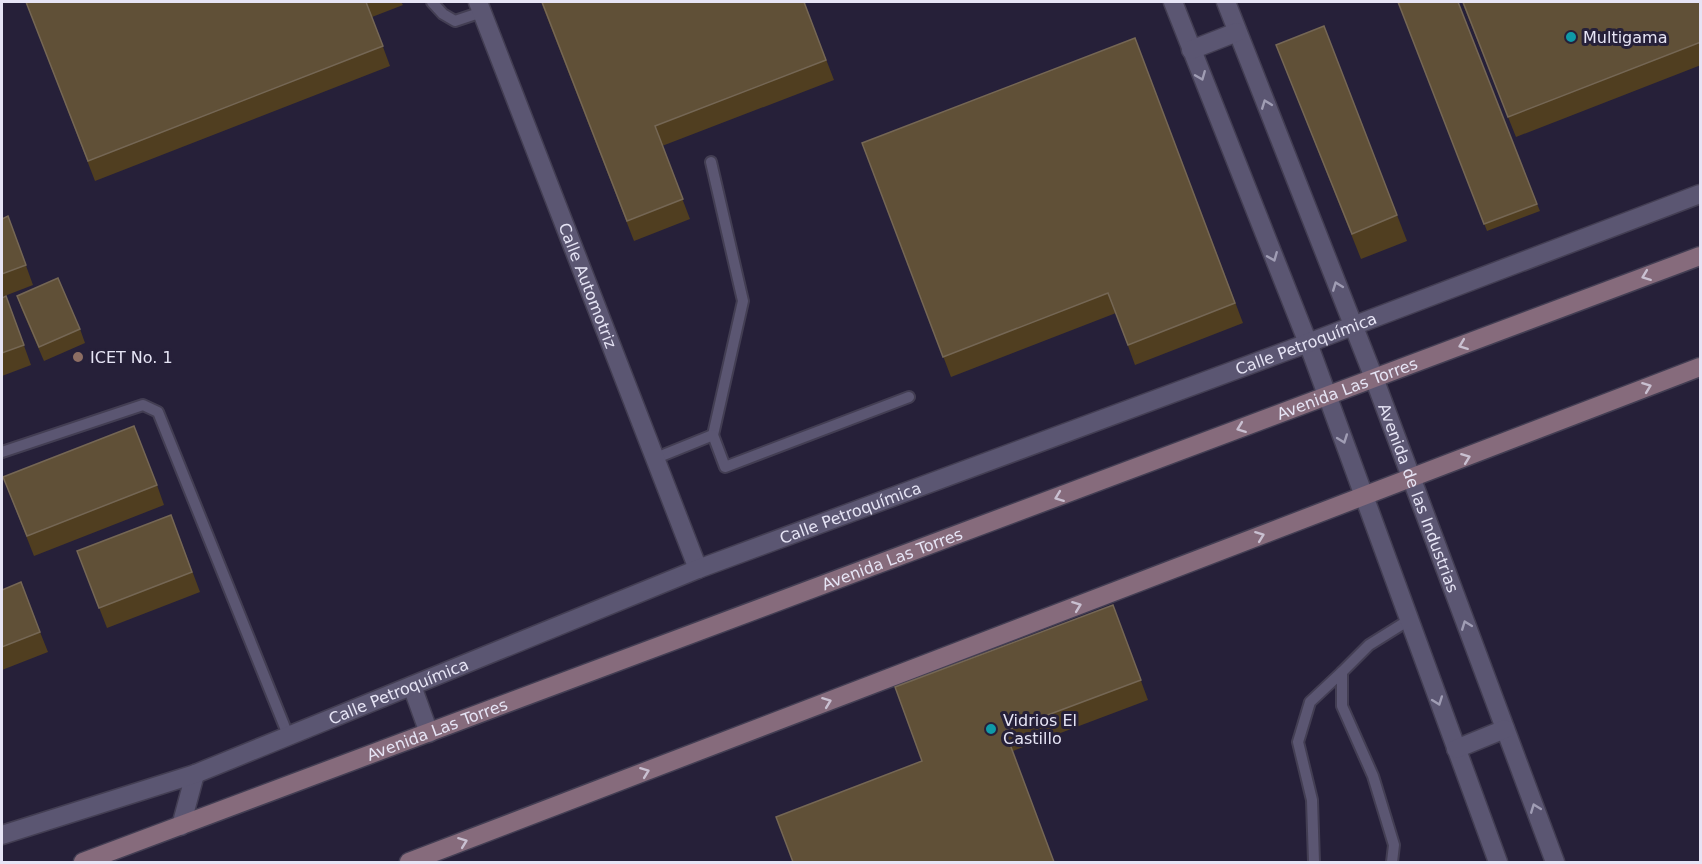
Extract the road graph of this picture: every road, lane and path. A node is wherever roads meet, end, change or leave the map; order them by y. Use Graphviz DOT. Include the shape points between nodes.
graph roads {
  1 [pos="432,2"];
  2 [pos="1173,2"];
  3 [pos="1226,2"];
  4 [pos="480,7"];
  5 [pos="1237,32"];
  6 [pos="1191,50"];
  7 [pos="711,162"];
  8 [pos="1701,194"];
  9 [pos="1701,256"];
  10 [pos="1352,325"];
  11 [pos="1308,343"];
  12 [pos="1701,366"];
  13 [pos="1374,378"];
  14 [pos="1327,396"];
  15 [pos="909,397"];
  16 [pos="713,435"];
  17 [pos="2,452"];
  18 [pos="656,458"];
  19 [pos="1411,479"];
  20 [pos="1363,497"];
  21 [pos="698,569"];
  22 [pos="1409,620"];
  23 [pos="1342,672"];
  24 [pos="412,686"];
  25 [pos="1505,729"];
  26 [pos="429,733"];
  27 [pos="288,735"];
  28 [pos="1456,749"];
  29 [pos="195,774"];
  30 [pos="181,826"];
  31 [pos="2,835"];
  32 [pos="83,862"];
  33 [pos="409,862"];
  34 [pos="1314,862"];
  35 [pos="1392,862"];
  36 [pos="1498,862"];
  37 [pos="1555,862"];
  1 -- 4 [label="lane" via="455,21"];
  2 -- 6 [label="street"];
  3 -- 5 [label="street, Avenida de las Industrias"];
  4 -- 18 [label="street, Calle Automotriz"];
  5 -- 6 [label="street"];
  10 -- 5 [label="street, Avenida de las Industrias, one-way"];
  6 -- 11 [label="street, one-way"];
  7 -- 16 [label="lane" via="743,301"];
  8 -- 10 [label="street, Calle Petroquímica"];
  9 -- 13 [label="main road, Avenida Las Torres, one-way"];
  10 -- 11 [label="street, Calle Petroquímica"];
  10 -- 13 [label="street, Avenida de las Industrias"];
  11 -- 14 [label="street"];
  11 -- 21 [label="street, Calle Petroquímica"];
  19 -- 12 [label="main road, one-way"];
  13 -- 14 [label="main road, Avenida Las Torres"];
  13 -- 19 [label="street, Avenida de las Industrias"];
  14 -- 20 [label="street, one-way"];
  14 -- 26 [label="main road, Avenida Las Torres, one-way"];
  15 -- 16 [label="lane" via="725,467"];
  16 -- 18 [label="lane"];
  17 -- 27 [label="lane" via="143,405 158,412"];
  18 -- 21 [label="street, Calle Automotriz"];
  19 -- 20 [label="main road"];
  25 -- 19 [label="street, Avenida de las Industrias, one-way"];
  20 -- 22 [label="street"];
  33 -- 20 [label="main road, one-way"];
  21 -- 24 [label="street, Calle Petroquímica"];
  22 -- 23 [label="lane" via="1369,645"];
  22 -- 28 [label="street, one-way"];
  23 -- 34 [label="lane" via="1310,702 1298,742 1312,800"];
  23 -- 35 [label="lane" via="1342,706 1373,776 1394,845"];
  24 -- 26 [label="street"];
  24 -- 27 [label="street, Calle Petroquímica"];
  25 -- 28 [label="street"];
  37 -- 25 [label="street, Avenida de las Industrias, one-way"];
  26 -- 30 [label="main road, Avenida Las Torres"];
  27 -- 29 [label="street, Calle Petroquímica"];
  28 -- 36 [label="street"];
  29 -- 30 [label="street"];
  29 -- 31 [label="street, Calle Petroquímica"];
  30 -- 32 [label="main road, Avenida Las Torres"];
}
